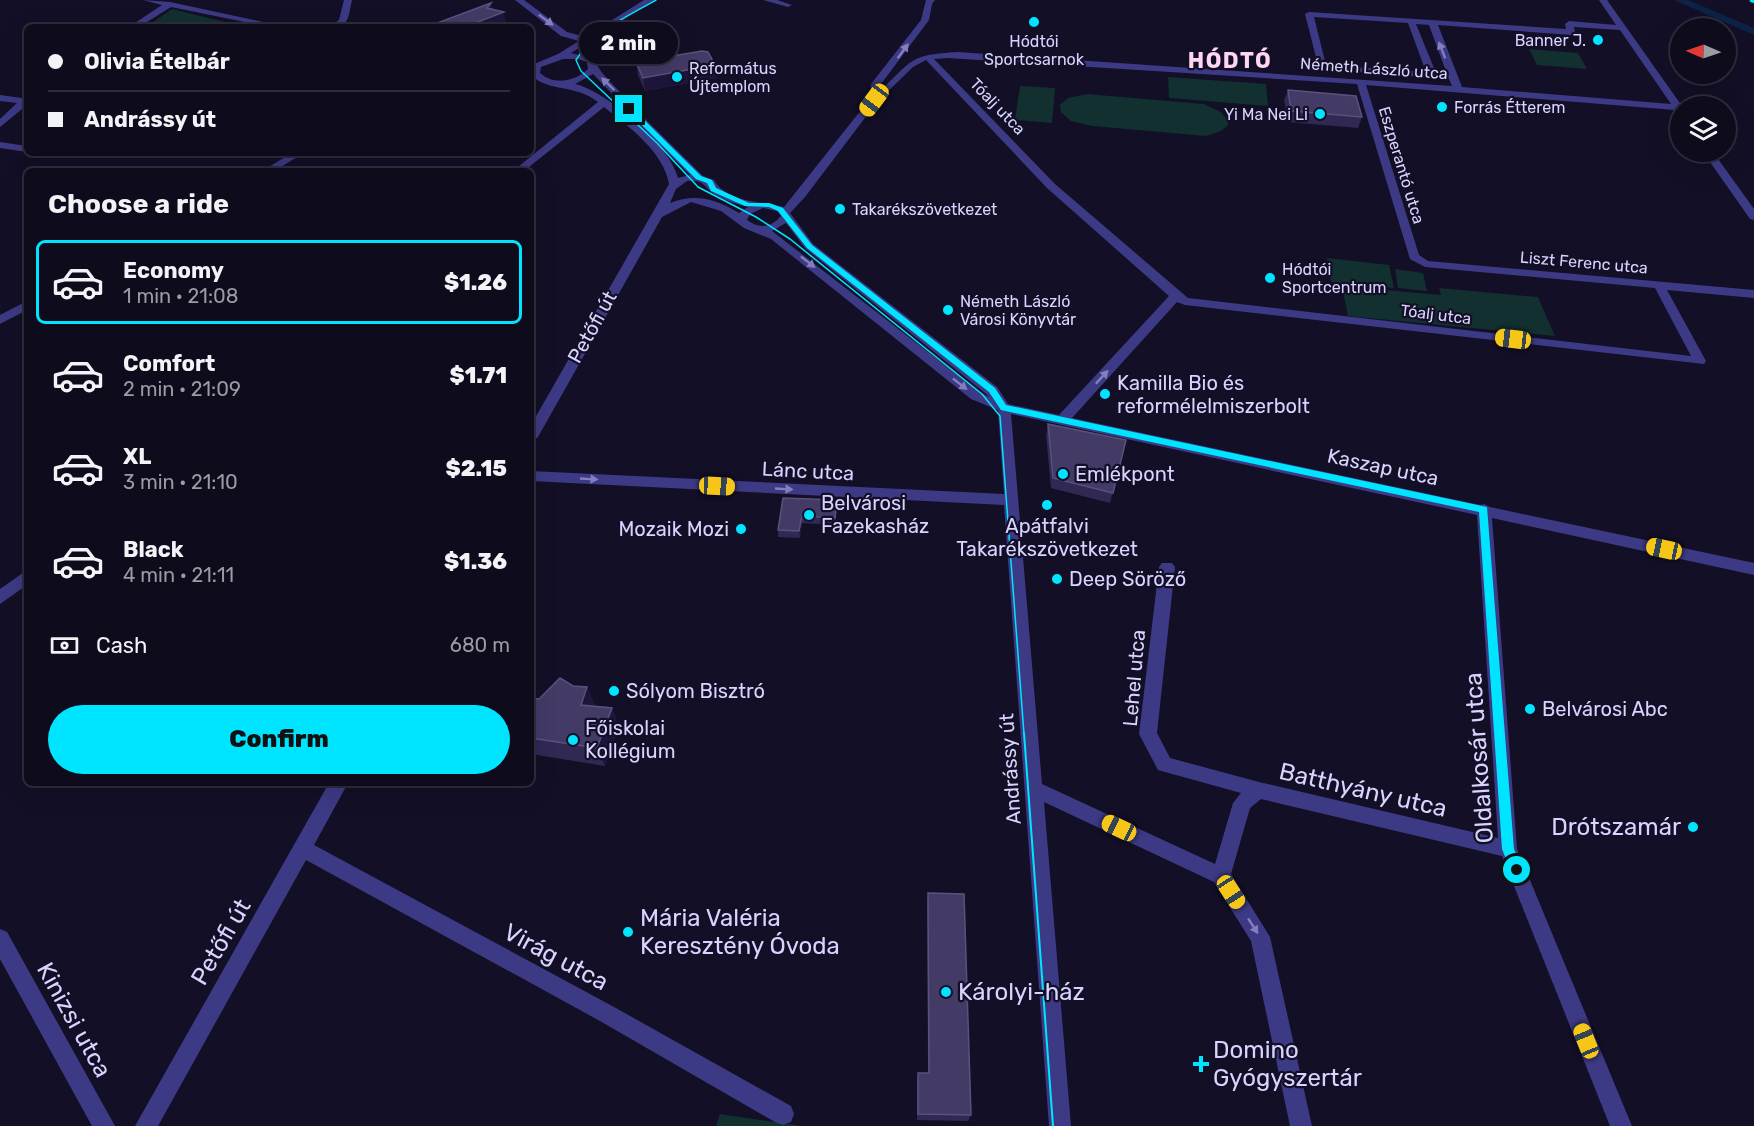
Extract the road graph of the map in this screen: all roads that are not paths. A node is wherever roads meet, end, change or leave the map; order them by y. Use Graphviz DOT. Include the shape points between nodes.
graph roads {
  1 [pos="147,0"];
  2 [pos="348,0"];
  3 [pos="519,0"];
  4 [pos="650,0"];
  5 [pos="661,0"];
  6 [pos="767,0"];
  7 [pos="932,0"];
  8 [pos="1603,0"];
  9 [pos="170,4"];
  10 [pos="788,5"];
  11 [pos="1411,21"];
  12 [pos="1432,22"];
  13 [pos="138,24"];
  14 [pos="268,24"];
  15 [pos="338,24"];
  16 [pos="1623,28"];
  17 [pos="585,40"];
  18 [pos="590,53"];
  19 [pos="559,57"];
  20 [pos="928,57"];
  21 [pos="534,69"];
  22 [pos="593,69"];
  23 [pos="1432,75"];
  24 [pos="1453,77"];
  25 [pos="1361,81"];
  26 [pos="559,83"];
  27 [pos="1458,89"];
  28 [pos="1670,96"];
  29 [pos="0,99"];
  30 [pos="874,100"];
  31 [pos="24,101"];
  32 [pos="24,103"];
  33 [pos="603,103"];
  34 [pos="1670,108"];
  35 [pos="0,124"];
  36 [pos="0,145"];
  37 [pos="24,148"];
  38 [pos="294,156"];
  39 [pos="1715,162"];
  40 [pos="272,168"];
  41 [pos="522,168"];
  42 [pos="817,174"];
  43 [pos="699,178"];
  44 [pos="672,188"];
  45 [pos="713,189"];
  46 [pos="691,200"];
  47 [pos="766,205"];
  48 [pos="785,215"];
  49 [pos="655,217"];
  50 [pos="1754,218"];
  51 [pos="742,220"];
  52 [pos="760,229"];
  53 [pos="1414,257"];
  54 [pos="1659,285"];
  55 [pos="1754,294"];
  56 [pos="1176,296"];
  57 [pos="24,307"];
  58 [pos="0,320"];
  59 [pos="1004,408"];
  60 [pos="1062,420"];
  61 [pos="534,432"];
  62 [pos="534,476"];
  63 [pos="1011,500"];
  64 [pos="1484,509"];
  65 [pos="1167,567"];
  66 [pos="1754,569"];
  67 [pos="24,578"];
  68 [pos="0,598"];
  69 [pos="337,786"];
  70 [pos="1033,788"];
  71 [pos="1259,790"];
  72 [pos="303,849"];
  73 [pos="1508,849"];
  74 [pos="1221,876"];
  75 [pos="0,939"];
  76 [pos="783,1114"];
  77 [pos="104,1126"];
  78 [pos="146,1126"];
  79 [pos="1060,1126"];
  80 [pos="1301,1126"];
  81 [pos="1621,1126"];
  1 -- 9 [label="street"];
  2 -- 15 [label="street" via="343,21"];
  3 -- 17 [label="street, one-way" via="564,34"];
  4 -- 17 [label="street"];
  5 -- 18 [label="street" via="630,19"];
  6 -- 10 [label="street"];
  30 -- 7 [label="street, one-way" via="876,84 925,20"];
  8 -- 16 [label="street"];
  9 -- 13 [label="street"];
  9 -- 14 [label="street"];
  11 -- 12 [label="street"];
  11 -- 23 [label="street"];
  11 -- 23 [label="street, Németh László utca" via="1309,14 1322,67"];
  12 -- 16 [label="street" via="1571,32 1569,24"];
  24 -- 12 [label="street, one-way"];
  16 -- 28 [label="street"];
  17 -- 19 [label="street"];
  18 -- 19 [label="street"];
  18 -- 22 [label="street"];
  19 -- 21 [label="street"];
  20 -- 25 [label="street, Németh László utca" via="958,55"];
  20 -- 30 [label="street" via="917,61"];
  20 -- 56 [label="street, Tóalj utca" via="1051,186"];
  21 -- 26 [label="street" via="543,81"];
  22 -- 26 [label="street" via="579,80"];
  43 -- 22 [label="street, one-way"];
  23 -- 24 [label="street, Németh László utca"];
  24 -- 27 [label="street, Németh László utca"];
  25 -- 27 [label="street, Németh László utca"];
  25 -- 53 [label="street, Eszperantó utca"];
  26 -- 33 [label="street" via="590,92"];
  27 -- 34 [label="street, Németh László utca"];
  29 -- 31 [label="street"];
  30 -- 42 [label="street"];
  32 -- 35 [label="street"];
  33 -- 41 [label="street"];
  33 -- 44 [label="street" via="667,162 675,177"];
  36 -- 37 [label="street"];
  38 -- 40 [label="street"];
  39 -- 50 [label="street"];
  42 -- 47 [label="street" via="794,192"];
  42 -- 48 [label="street"];
  43 -- 44 [label="street" via="685,179"];
  43 -- 45 [label="street" via="710,182"];
  44 -- 46 [label="street" via="676,197"];
  44 -- 49 [label="street, Petőfi út"];
  45 -- 46 [label="street" via="708,196"];
  45 -- 47 [label="street" via="747,205"];
  46 -- 49 [label="street"];
  46 -- 51 [label="street" via="710,202"];
  47 -- 48 [label="street"];
  47 -- 51 [label="street" via="749,209"];
  48 -- 52 [label="street" via="779,225"];
  48 -- 59 [label="street" via="809,246 992,390"];
  49 -- 61 [label="street, Petőfi út"];
  51 -- 52 [label="street"];
  52 -- 59 [label="street, one-way" via="976,396"];
  53 -- 54 [label="street, Liszt Ferenc utca" via="1425,264"];
  54 -- 55 [label="street, Liszt Ferenc utca"];
  54 -- 56 [label="street, Tóalj utca" via="1700,361 1185,301"];
  60 -- 56 [label="street, one-way"];
  57 -- 58 [label="street"];
  59 -- 60 [label="street, Kaszap utca"];
  59 -- 63 [label="street, Andrássy út"];
  60 -- 64 [label="street, Kaszap utca"];
  62 -- 63 [label="street, Lánc utca, one-way"];
  63 -- 70 [label="street, Andrássy út"];
  64 -- 66 [label="street, Kaszap utca"];
  64 -- 73 [label="street, Oldalkosár utca"];
  65 -- 71 [label="street, Lehel utca" via="1148,734 1164,764"];
  67 -- 68 [label="street"];
  69 -- 72 [label="street, Petőfi út"];
  70 -- 74 [label="street"];
  70 -- 79 [label="street, Andrássy út"];
  71 -- 73 [label="street, Batthyány utca"];
  71 -- 74 [label="street, Batthyány utca" via="1242,803"];
  72 -- 76 [label="street, Virág utca"];
  72 -- 78 [label="street, Petőfi út"];
  73 -- 81 [label="street, Oldalkosár utca"];
  74 -- 80 [label="street, one-way" via="1260,937"];
  75 -- 77 [label="street, Kinizsi utca"];
}
